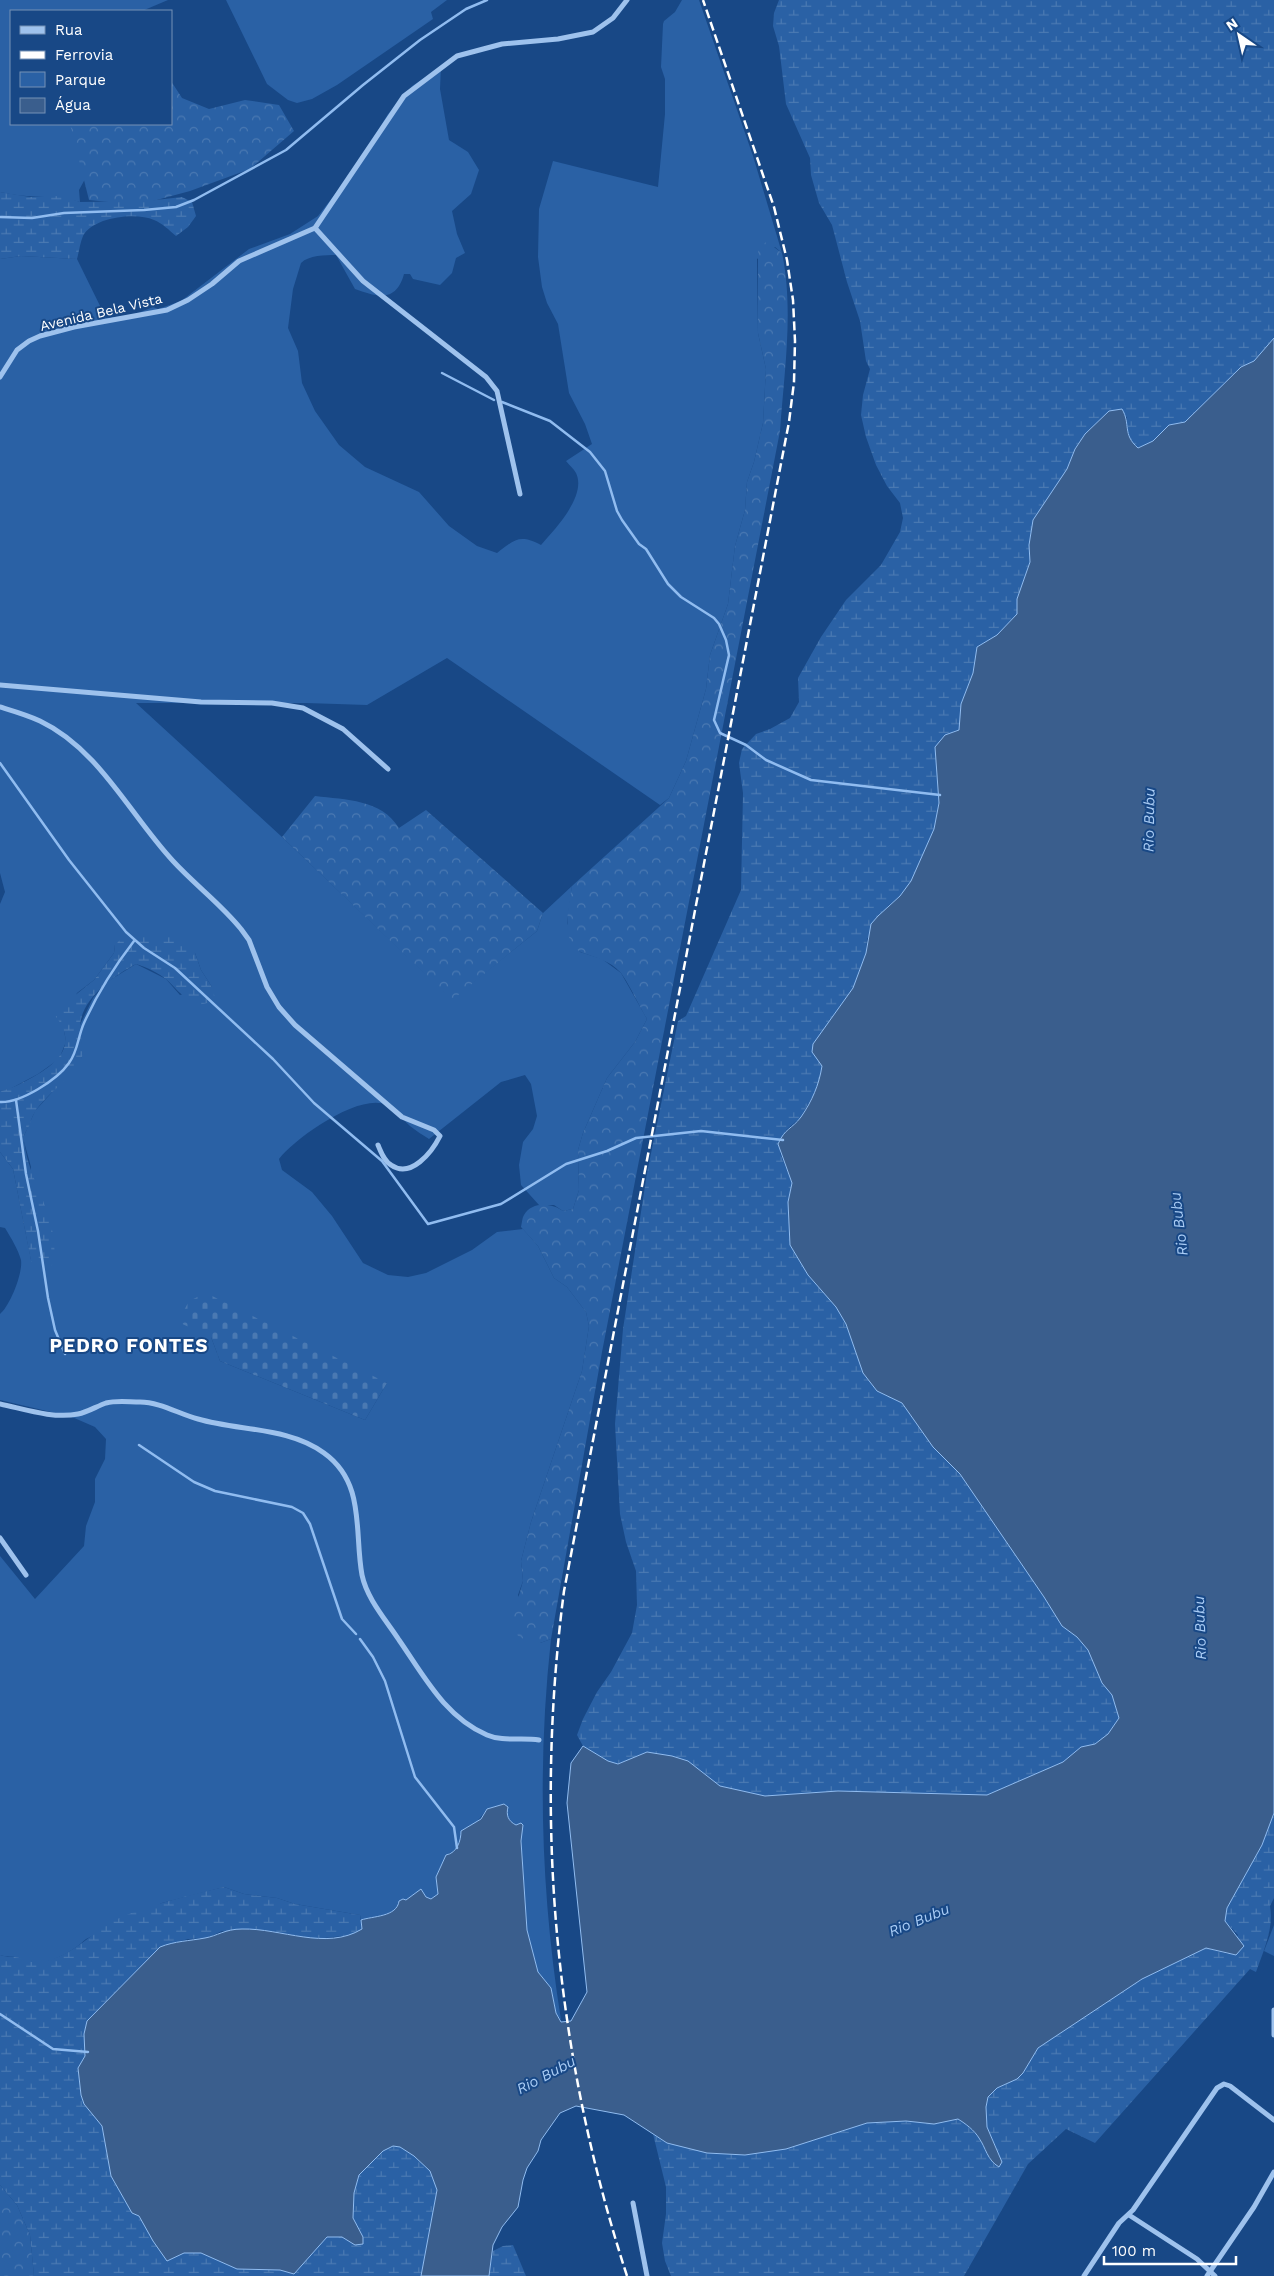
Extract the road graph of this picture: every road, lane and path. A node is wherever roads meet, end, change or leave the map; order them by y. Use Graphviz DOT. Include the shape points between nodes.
graph roads {
  1 [pos="627,0"];
  2 [pos="315,228"];
  3 [pos="0,377"];
  4 [pos="520,494"];
  5 [pos="0,685"];
  6 [pos="0,707"];
  7 [pos="388,769"];
  8 [pos="378,1145"];
  9 [pos="0,1404"];
  10 [pos="0,1538"];
  11 [pos="26,1575"];
  12 [pos="539,1740"];
  13 [pos="1274,2010"];
  14 [pos="1274,2034"];
  15 [pos="1274,2120"];
  16 [pos="1274,2172"];
  17 [pos="633,2203"];
  18 [pos="1129,2215"];
  19 [pos="1210,2271"];
  20 [pos="647,2276"];
  21 [pos="1084,2276"];
  22 [pos="1207,2276"];
  23 [pos="1215,2276"];
  1 -- 2 [label="street" via="613,18 593,32 502,44 457,56 404,96"];
  2 -- 3 [label="street, Avenida Bela Vista" via="239,261 212,284 167,310 74,327 28,341 17,350"];
  2 -- 4 [label="street" via="363,281 486,377 497,391"];
  5 -- 7 [label="street" via="202,702 272,703 303,708 343,729"];
  6 -- 8 [label="street" via="51,727 96,765 151,837 241,929 249,940 267,987 294,1026 402,1117 434,1130 440,1136 426,1157 408,1169 398,1169 389,1164"];
  9 -- 12 [label="street" via="71,1415 109,1402 146,1402 199,1419 287,1436 320,1450 340,1471 355,1500 361,1568 368,1590 427,1684 446,1706 473,1728 499,1739"];
  10 -- 11 [label="street"];
  13 -- 14 [label="street"];
  15 -- 18 [label="street" via="1230,2086 1224,2084 1217,2088"];
  16 -- 19 [label="street"];
  17 -- 20 [label="street"];
  18 -- 19 [label="street"];
  18 -- 21 [label="street" via="1116,2227"];
  19 -- 22 [label="street"];
  19 -- 23 [label="street"];
}
